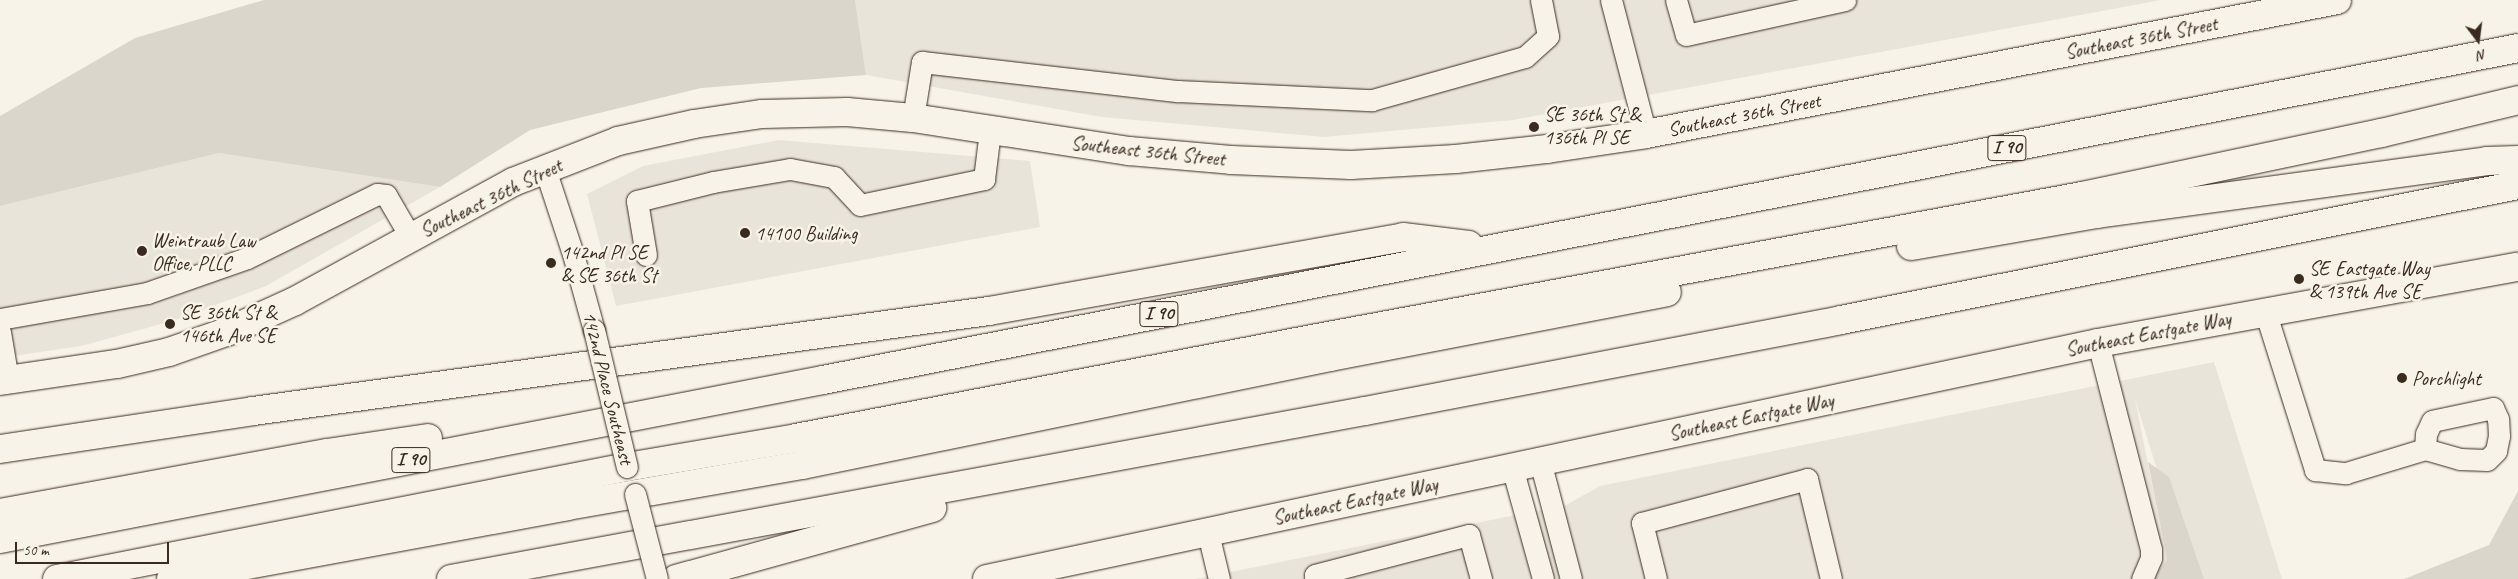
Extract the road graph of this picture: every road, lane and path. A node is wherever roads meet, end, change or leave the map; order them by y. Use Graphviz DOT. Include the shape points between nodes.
graph roads {
  1 [pos="1541,0"];
  2 [pos="1611,0"];
  3 [pos="1676,0"];
  4 [pos="1845,0"];
  5 [pos="2337,0"];
  6 [pos="2518,48"];
  7 [pos="2518,100"];
  8 [pos="913,118"];
  9 [pos="990,131"];
  10 [pos="1646,134"];
  11 [pos="2518,160"];
  12 [pos="544,169"];
  13 [pos="2518,185"];
  14 [pos="411,238"];
  15 [pos="1496,247"];
  16 [pos="646,255"];
  17 [pos="2518,267"];
  18 [pos="2265,312"];
  19 [pos="0,319"];
  20 [pos="0,332"];
  21 [pos="2098,343"];
  22 [pos="4,380"];
  23 [pos="823,380"];
  24 [pos="0,449"];
  25 [pos="2425,449"];
  26 [pos="1102,461"];
  27 [pos="1540,461"];
  28 [pos="628,467"];
  29 [pos="1512,467"];
  30 [pos="564,493"];
  31 [pos="634,494"];
  32 [pos="0,513"];
  33 [pos="1208,533"];
  34 [pos="0,539"];
  35 [pos="57,579"];
  36 [pos="171,579"];
  37 [pos="451,579"];
  38 [pos="657,579"];
  39 [pos="676,579"];
  40 [pos="987,579"];
  41 [pos="1219,579"];
  42 [pos="1316,579"];
  43 [pos="1481,579"];
  44 [pos="1543,579"];
  45 [pos="1571,579"];
  46 [pos="1656,579"];
  47 [pos="1831,579"];
  48 [pos="2142,579"];
  1 -- 8 [label="street" via="1548,36 1526,57 1372,100 1178,91 922,62"];
  2 -- 10 [label="street"];
  3 -- 4 [label="street" via="1686,35"];
  5 -- 10 [label="main road, Southeast 36th Street"];
  6 -- 15 [label="main road, I 90"];
  7 -- 28 [label="main road" via="2082,196"];
  8 -- 9 [label="main road, Southeast 36th Street"];
  8 -- 12 [label="main road, Southeast 36th Street" via="847,112 762,114 694,124 618,141"];
  9 -- 10 [label="main road, Southeast 36th Street" via="1129,151 1231,160 1351,165 1456,160"];
  9 -- 16 [label="street" via="984,179 860,205 834,177 790,169 713,182 637,201"];
  11 -- 31 [label="main road" via="2487,161 2097,214 1844,258 1330,356 802,465"];
  12 -- 14 [label="main road, Southeast 36th Street" via="495,191"];
  12 -- 28 [label="street, 142nd Place Southeast, bridge" via="573,254"];
  13 -- 26 [label="main road" via="1841,320"];
  14 -- 19 [label="street" via="386,195 377,194 247,258 147,293"];
  14 -- 22 [label="main road, Southeast 36th Street" via="295,301 229,331 169,352 117,364"];
  15 -- 23 [label="main road, I 90"];
  15 -- 24 [label="main road" via="1403,238 989,311 253,411"];
  17 -- 18 [label="main road, Southeast Eastgate Way"];
  18 -- 21 [label="main road, Southeast Eastgate Way"];
  18 -- 25 [label="street" via="2315,470 2346,473"];
  20 -- 22 [label="street"];
  21 -- 27 [label="main road, Southeast Eastgate Way"];
  21 -- 48 [label="street" via="2151,548 2152,558"];
  23 -- 32 [label="main road" via="327,453"];
  23 -- 34 [label="main road, I 90"];
  26 -- 37 [label="main road"];
  26 -- 39 [label="main road"];
  27 -- 29 [label="main road, Southeast Eastgate Way"];
  27 -- 45 [label="street"];
  28 -- 30 [label="main road"];
  28 -- 31 [label="street, 142nd Place Southeast"];
  29 -- 33 [label="main road, Southeast Eastgate Way"];
  29 -- 44 [label="street"];
  30 -- 31 [label="main road"];
  30 -- 35 [label="main road"];
  30 -- 36 [label="main road"];
  31 -- 38 [label="street, 142nd Place Southeast, bridge"];
  33 -- 40 [label="main road, Southeast Eastgate Way"];
  33 -- 41 [label="street"];
  42 -- 43 [label="street" via="1315,575 1469,535"];
  46 -- 47 [label="street" via="1642,522 1807,479"];
}
